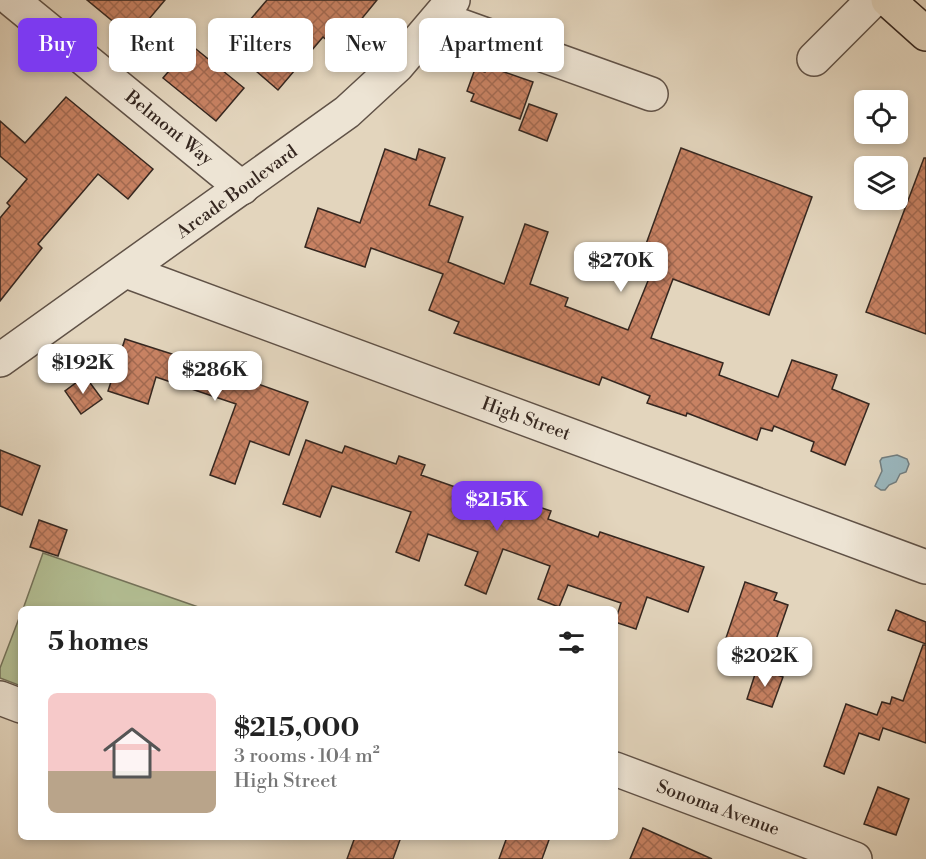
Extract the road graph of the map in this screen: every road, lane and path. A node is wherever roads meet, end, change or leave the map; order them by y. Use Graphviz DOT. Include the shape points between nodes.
graph roads {
  1 [pos="12,0"];
  2 [pos="873,0"];
  3 [pos="888,0"];
  4 [pos="446,9"];
  5 [pos="926,34"];
  6 [pos="814,59"];
  7 [pos="651,94"];
  8 [pos="243,188"];
  9 [pos="126,271"];
  10 [pos="0,360"];
  11 [pos="926,567"];
  12 [pos="0,698"];
  13 [pos="18,705"];
  14 [pos="618,771"];
  15 [pos="855,859"];
  1 -- 8 [label="street, Belmont Way"];
  2 -- 6 [label="street"];
  3 -- 5 [label="main road"];
  4 -- 7 [label="street"];
  4 -- 8 [label="street, Arcade Boulevard" via="397,66 347,111"];
  8 -- 9 [label="street, Arcade Boulevard"];
  9 -- 10 [label="street, Arcade Boulevard"];
  9 -- 11 [label="street, High Street"];
  12 -- 13 [label="street"];
  14 -- 15 [label="street, Sonoma Avenue"];
}
